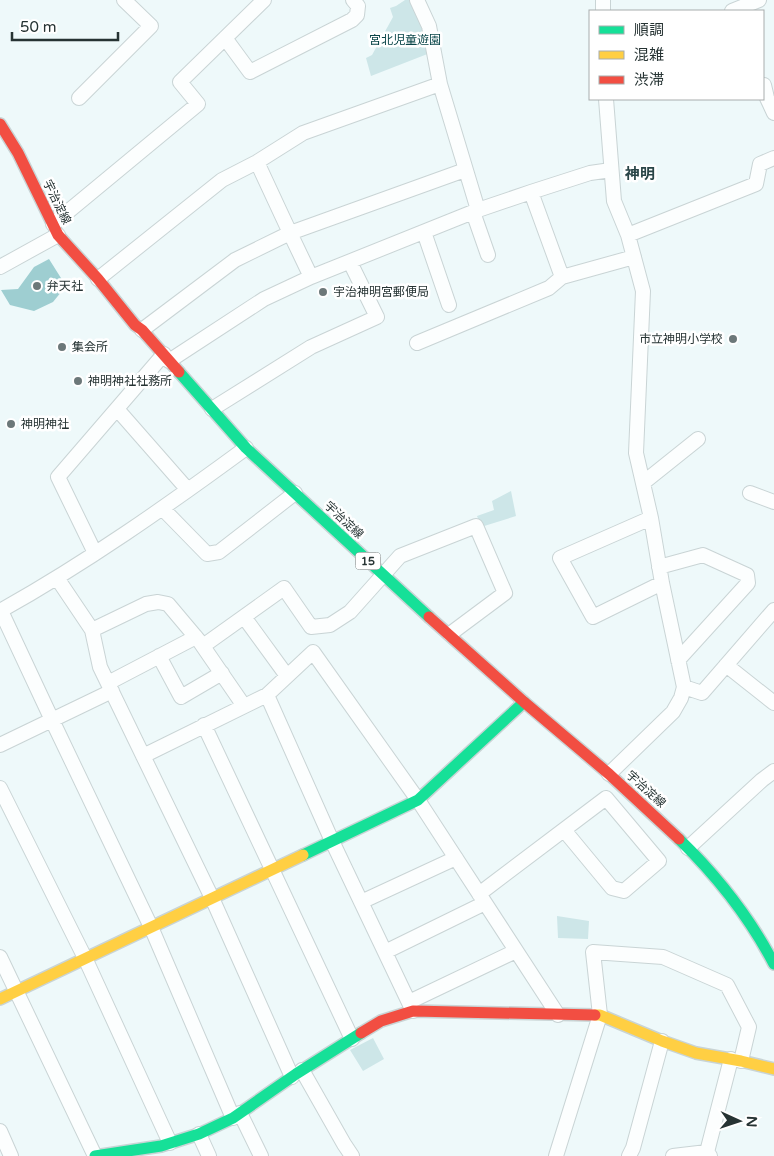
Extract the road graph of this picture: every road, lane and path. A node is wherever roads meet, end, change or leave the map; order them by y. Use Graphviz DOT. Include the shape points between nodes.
graph roads {
  1 [pos="124,0"];
  2 [pos="264,0"];
  3 [pos="353,0"];
  4 [pos="417,0"];
  5 [pos="759,0"];
  6 [pos="740,10"];
  7 [pos="225,38"];
  8 [pos="767,80"];
  9 [pos="440,84"];
  10 [pos="79,98"];
  11 [pos="606,100"];
  12 [pos="774,113"];
  13 [pos="0,124"];
  14 [pos="774,158"];
  15 [pos="257,162"];
  16 [pos="465,170"];
  17 [pos="611,170"];
  18 [pos="531,192"];
  19 [pos="475,211"];
  20 [pos="56,230"];
  21 [pos="424,232"];
  22 [pos="290,233"];
  23 [pos="628,235"];
  24 [pos="488,256"];
  25 [pos="634,257"];
  26 [pos="350,262"];
  27 [pos="0,266"];
  28 [pos="311,277"];
  29 [pos="562,277"];
  30 [pos="98,279"];
  31 [pos="449,305"];
  32 [pos="142,330"];
  33 [pos="417,343"];
  34 [pos="166,358"];
  35 [pos="117,409"];
  36 [pos="212,409"];
  37 [pos="698,439"];
  38 [pos="246,448"];
  39 [pos="643,484"];
  40 [pos="188,490"];
  41 [pos="750,493"];
  42 [pos="295,494"];
  43 [pos="774,502"];
  44 [pos="163,509"];
  45 [pos="650,518"];
  46 [pos="96,553"];
  47 [pos="659,566"];
  48 [pos="383,575"];
  49 [pos="57,578"];
  50 [pos="662,583"];
  51 [pos="774,610"];
  52 [pos="0,611"];
  53 [pos="244,617"];
  54 [pos="92,630"];
  55 [pos="450,634"];
  56 [pos="199,641"];
  57 [pos="159,656"];
  58 [pos="678,660"];
  59 [pos="726,665"];
  60 [pos="222,673"];
  61 [pos="287,676"];
  62 [pos="110,687"];
  63 [pos="684,687"];
  64 [pos="267,694"];
  65 [pos="524,702"];
  66 [pos="774,703"];
  67 [pos="244,706"];
  68 [pos="52,720"];
  69 [pos="204,726"];
  70 [pos="0,744"];
  71 [pos="143,756"];
  72 [pos="774,771"];
  73 [pos="609,774"];
  74 [pos="0,788"];
  75 [pos="624,789"];
  76 [pos="606,798"];
  77 [pos="418,800"];
  78 [pos="564,830"];
  79 [pos="332,841"];
  80 [pos="688,848"];
  81 [pos="456,858"];
  82 [pos="272,869"];
  83 [pos="212,898"];
  84 [pos="482,898"];
  85 [pos="361,902"];
  86 [pos="151,927"];
  87 [pos="516,951"];
  88 [pos="385,952"];
  89 [pos="0,957"];
  90 [pos="85,958"];
  91 [pos="774,964"];
  92 [pos="16,991"];
  93 [pos="0,999"];
  94 [pos="411,1006"];
  95 [pos="558,1015"];
  96 [pos="600,1015"];
  97 [pos="352,1039"];
  98 [pos="662,1041"];
  99 [pos="736,1060"];
  100 [pos="774,1069"];
  101 [pos="297,1074"];
  102 [pos="237,1115"];
  103 [pos="0,1131"];
  104 [pos="199,1134"];
  105 [pos="170,1143"];
  106 [pos="155,1151"];
  107 [pos="708,1154"];
  108 [pos="11,1156"];
  109 [pos="95,1156"];
  110 [pos="209,1156"];
  111 [pos="262,1156"];
  112 [pos="352,1156"];
  113 [pos="556,1156"];
  114 [pos="629,1156"];
  115 [pos="673,1156"];
  1 -- 10 [label="street" via="151,26"];
  2 -- 7 [label="street"];
  3 -- 7 [label="street" via="358,6 358,15 352,20 250,72"];
  4 -- 9 [label="street" via="429,26"];
  5 -- 6 [label="street"];
  7 -- 20 [label="street" via="180,82 198,104"];
  8 -- 12 [label="street" via="767,98"];
  9 -- 15 [label="street" via="303,133"];
  9 -- 16 [label="street"];
  11 -- 17 [label="street"];
  13 -- 20 [label="street, 宇治淀線 / 15"];
  14 -- 23 [label="street" via="760,164 756,184"];
  15 -- 22 [label="street"];
  15 -- 30 [label="street" via="222,180"];
  16 -- 19 [label="street"];
  16 -- 22 [label="street"];
  17 -- 18 [label="street" via="590,173"];
  17 -- 23 [label="street" via="614,201"];
  18 -- 19 [label="street"];
  18 -- 29 [label="street"];
  19 -- 21 [label="street"];
  19 -- 24 [label="street"];
  20 -- 27 [label="street"];
  20 -- 30 [label="street, 宇治淀線 / 15"];
  21 -- 26 [label="street"];
  21 -- 31 [label="street"];
  22 -- 28 [label="street"];
  22 -- 32 [label="street" via="235,260"];
  23 -- 25 [label="street"];
  25 -- 29 [label="street"];
  25 -- 39 [label="street" via="643,291 636,453"];
  26 -- 28 [label="street"];
  26 -- 36 [label="street" via="377,318 311,347"];
  28 -- 34 [label="street" via="264,299"];
  29 -- 33 [label="street" via="549,288"];
  30 -- 32 [label="street, 宇治淀線 / 15"];
  32 -- 34 [label="street, 宇治淀線 / 15"];
  34 -- 35 [label="street"];
  34 -- 36 [label="street, 宇治淀線 / 15"];
  35 -- 40 [label="street"];
  35 -- 46 [label="street" via="58,477"];
  36 -- 38 [label="street, 宇治淀線 / 15"];
  37 -- 39 [label="street"];
  38 -- 40 [label="street"];
  38 -- 42 [label="street, 宇治淀線 / 15"];
  39 -- 45 [label="street"];
  40 -- 44 [label="street"];
  41 -- 43 [label="street"];
  42 -- 44 [label="street" via="219,552 208,554"];
  42 -- 48 [label="street, 宇治淀線 / 15"];
  44 -- 46 [label="street"];
  45 -- 47 [label="street"];
  45 -- 50 [label="street" via="560,558 592,617"];
  46 -- 49 [label="street"];
  47 -- 50 [label="street"];
  47 -- 58 [label="street" via="703,555 747,575 748,584"];
  48 -- 53 [label="street" via="350,612 330,625 312,627 284,588"];
  48 -- 55 [label="street, 宇治淀線 / 15"];
  48 -- 55 [label="street" via="400,556 476,526 505,593"];
  49 -- 52 [label="street"];
  49 -- 54 [label="street"];
  50 -- 58 [label="street"];
  51 -- 59 [label="street"];
  52 -- 68 [label="street"];
  53 -- 56 [label="street"];
  53 -- 61 [label="street"];
  54 -- 56 [label="street" via="146,604 158,602 168,604"];
  54 -- 62 [label="street" via="100,667"];
  55 -- 65 [label="street, 宇治淀線 / 15"];
  56 -- 57 [label="street"];
  56 -- 60 [label="street"];
  57 -- 60 [label="street" via="181,697"];
  57 -- 62 [label="street"];
  58 -- 63 [label="street"];
  59 -- 63 [label="street" via="702,693"];
  59 -- 66 [label="street"];
  60 -- 67 [label="street"];
  61 -- 64 [label="street"];
  61 -- 77 [label="street" via="312,652"];
  62 -- 68 [label="street"];
  62 -- 71 [label="street"];
  63 -- 73 [label="street" via="673,712"];
  64 -- 67 [label="street"];
  64 -- 79 [label="street"];
  65 -- 73 [label="street, 宇治淀線 / 15"];
  65 -- 77 [label="street"];
  67 -- 69 [label="street"];
  68 -- 70 [label="street"];
  68 -- 86 [label="street"];
  69 -- 71 [label="street"];
  69 -- 82 [label="street"];
  71 -- 83 [label="street"];
  72 -- 80 [label="street"];
  73 -- 75 [label="street, 宇治淀線 / 15"];
  74 -- 90 [label="street"];
  75 -- 76 [label="street"];
  75 -- 80 [label="street, 宇治淀線 / 15"];
  76 -- 78 [label="street"];
  76 -- 78 [label="street" via="659,861 624,891 612,888"];
  77 -- 79 [label="street"];
  77 -- 81 [label="street"];
  78 -- 84 [label="street"];
  79 -- 82 [label="street"];
  79 -- 85 [label="street"];
  80 -- 91 [label="street, 宇治淀線 / 15" via="746,918"];
  81 -- 84 [label="street"];
  81 -- 85 [label="street"];
  82 -- 83 [label="street"];
  82 -- 97 [label="street"];
  83 -- 86 [label="street"];
  83 -- 101 [label="street"];
  84 -- 87 [label="street"];
  84 -- 88 [label="street"];
  85 -- 88 [label="street"];
  86 -- 90 [label="street"];
  86 -- 102 [label="street"];
  87 -- 94 [label="street"];
  87 -- 95 [label="street"];
  88 -- 94 [label="street"];
  89 -- 92 [label="street"];
  90 -- 92 [label="street"];
  90 -- 105 [label="street"];
  92 -- 93 [label="street"];
  92 -- 109 [label="street"];
  94 -- 95 [label="street"];
  94 -- 97 [label="street"];
  95 -- 96 [label="street"];
  96 -- 98 [label="street"];
  96 -- 99 [label="street" via="593,952 663,957 727,985 749,1027"];
  96 -- 113 [label="street"];
  97 -- 101 [label="street"];
  98 -- 99 [label="street" via="696,1053"];
  98 -- 114 [label="street"];
  99 -- 100 [label="street"];
  99 -- 107 [label="street"];
  101 -- 102 [label="street"];
  101 -- 112 [label="street"];
  102 -- 104 [label="street"];
  102 -- 111 [label="street"];
  103 -- 108 [label="street"];
  104 -- 105 [label="street"];
  104 -- 110 [label="street"];
  105 -- 106 [label="street"];
  106 -- 109 [label="street"];
  107 -- 115 [label="street"];
}
